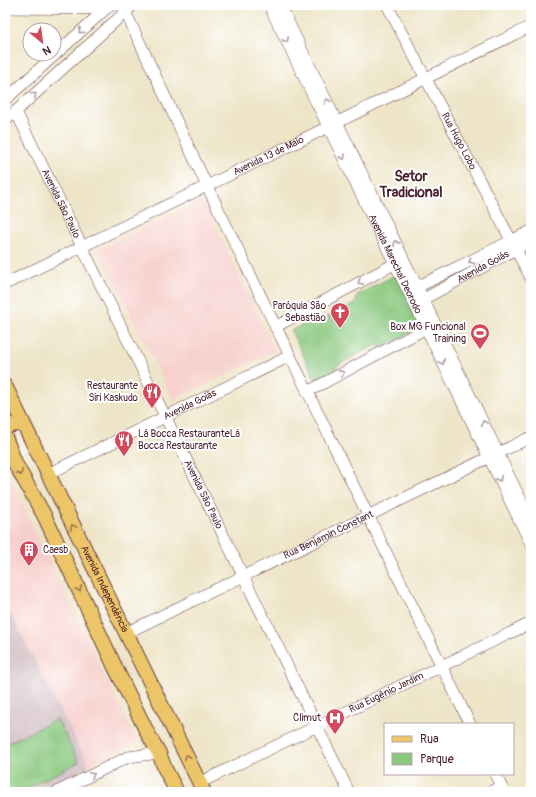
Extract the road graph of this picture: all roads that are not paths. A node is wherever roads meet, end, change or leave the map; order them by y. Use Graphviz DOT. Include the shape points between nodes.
graph roads {
  1 [pos="269,5"];
  2 [pos="280,5"];
  3 [pos="387,5"];
  4 [pos="108,7"];
  5 [pos="5,8"];
  6 [pos="129,8"];
  7 [pos="531,26"];
  8 [pos="64,47"];
  9 [pos="74,58"];
  10 [pos="45,64"];
  11 [pos="56,74"];
  12 [pos="425,78"];
  13 [pos="6,95"];
  14 [pos="16,112"];
  15 [pos="5,121"];
  16 [pos="333,124"];
  17 [pos="207,186"];
  18 [pos="531,231"];
  19 [pos="531,241"];
  20 [pos="514,245"];
  21 [pos="83,246"];
  22 [pos="400,262"];
  23 [pos="531,278"];
  24 [pos="5,284"];
  25 [pos="417,287"];
  26 [pos="419,302"];
  27 [pos="431,326"];
  28 [pos="275,327"];
  29 [pos="290,356"];
  30 [pos="307,392"];
  31 [pos="7,396"];
  32 [pos="166,417"];
  33 [pos="23,424"];
  34 [pos="5,427"];
  35 [pos="5,437"];
  36 [pos="531,437"];
  37 [pos="493,455"];
  38 [pos="48,474"];
  39 [pos="368,515"];
  40 [pos="531,521"];
  41 [pos="531,544"];
  42 [pos="243,576"];
  43 [pos="531,623"];
  44 [pos="126,633"];
  45 [pos="442,666"];
  46 [pos="158,699"];
  47 [pos="134,706"];
  48 [pos="166,714"];
  49 [pos="142,722"];
  50 [pos="470,723"];
  51 [pos="317,727"];
  52 [pos="159,753"];
  53 [pos="495,775"];
  54 [pos="202,788"];
  55 [pos="502,789"];
  56 [pos="57,792"];
  57 [pos="176,792"];
  58 [pos="349,792"];
  59 [pos="490,792"];
  1 -- 16 [label="street, Avenida Marechal Deorodo, one-way"];
  16 -- 2 [label="street, Avenida Marechal Deorodo, one-way"];
  3 -- 12 [label="street, Rua Hugo Lobo"];
  4 -- 5 [label="street"];
  4 -- 8 [label="street, one-way"];
  6 -- 9 [label="street"];
  6 -- 17 [label="street"];
  7 -- 12 [label="street, Avenida 13 de Maio"];
  8 -- 9 [label="street" via="61,50 63,58"];
  8 -- 10 [label="street"];
  9 -- 11 [label="street"];
  10 -- 11 [label="street" via="56,64"];
  10 -- 13 [label="street"];
  14 -- 11 [label="street, one-way"];
  12 -- 16 [label="street, Avenida 13 de Maio"];
  12 -- 20 [label="street, Rua Hugo Lobo"];
  14 -- 15 [label="street"];
  14 -- 21 [label="street, Avenida São Paulo"];
  16 -- 17 [label="street, Avenida 13 de Maio"];
  16 -- 22 [label="street, Avenida Marechal Deorodo"];
  17 -- 21 [label="street, Avenida 13 de Maio"];
  17 -- 28 [label="street"];
  18 -- 20 [label="street, Avenida Goiás"];
  19 -- 20 [label="street, Avenida Goiás"];
  20 -- 23 [label="street, Rua Hugo Lobo"];
  20 -- 25 [label="street, Avenida Goiás, one-way"];
  20 -- 26 [label="street, Avenida Goiás"];
  21 -- 24 [label="street, Avenida 13 de Maio"];
  21 -- 32 [label="street, Avenida São Paulo"];
  22 -- 25 [label="street, Avenida Marechal Deorodo"];
  22 -- 26 [label="street, Avenida Marechal Deorodo"];
  22 -- 28 [label="street, one-way"];
  25 -- 26 [label="street, Avenida Marechal Deorodo"];
  26 -- 27 [label="street, Avenida Marechal Deorodo"];
  30 -- 27 [label="street, one-way"];
  27 -- 37 [label="street, Avenida Marechal Deorodo"];
  28 -- 29 [label="street"];
  29 -- 30 [label="street"];
  29 -- 32 [label="street, Avenida Goiás"];
  30 -- 39 [label="street"];
  31 -- 33 [label="main road, Avenida Independência"];
  32 -- 38 [label="street, Avenida Goiás"];
  32 -- 42 [label="street, Avenida São Paulo"];
  33 -- 34 [label="main road"];
  33 -- 38 [label="main road, Avenida Independência"];
  35 -- 47 [label="main road, one-way" via="16,465 45,517"];
  36 -- 37 [label="street, Rua Benjamin Constant"];
  37 -- 39 [label="street, Rua Benjamin Constant"];
  37 -- 40 [label="street, Avenida Marechal Deorodo"];
  37 -- 41 [label="street, Avenida Marechal Deorodo, one-way"];
  44 -- 38 [label="main road, Avenida Independência, one-way"];
  39 -- 42 [label="street, Rua Benjamin Constant"];
  39 -- 45 [label="street"];
  42 -- 44 [label="street, Rua Benjamin Constant"];
  42 -- 51 [label="street, Avenida São Paulo"];
  43 -- 45 [label="street, Rua Eugênio Jardim"];
  44 -- 46 [label="main road, Avenida Independência"];
  45 -- 50 [label="street"];
  45 -- 51 [label="street, Rua Eugênio Jardim"];
  46 -- 47 [label="main road" via="146,710 142,711"];
  46 -- 48 [label="main road, Avenida Independência"];
  47 -- 49 [label="main road"];
  48 -- 49 [label="main road" via="152,716"];
  54 -- 48 [label="main road, Avenida Independência, one-way"];
  49 -- 52 [label="main road"];
  51 -- 54 [label="street, Rua Eugênio Jardim"];
  51 -- 58 [label="street, Avenida São Paulo"];
  56 -- 52 [label="street, one-way" via="128,757"];
  52 -- 57 [label="main road"];
  53 -- 55 [label="street"];
  55 -- 59 [label="street"];
}
